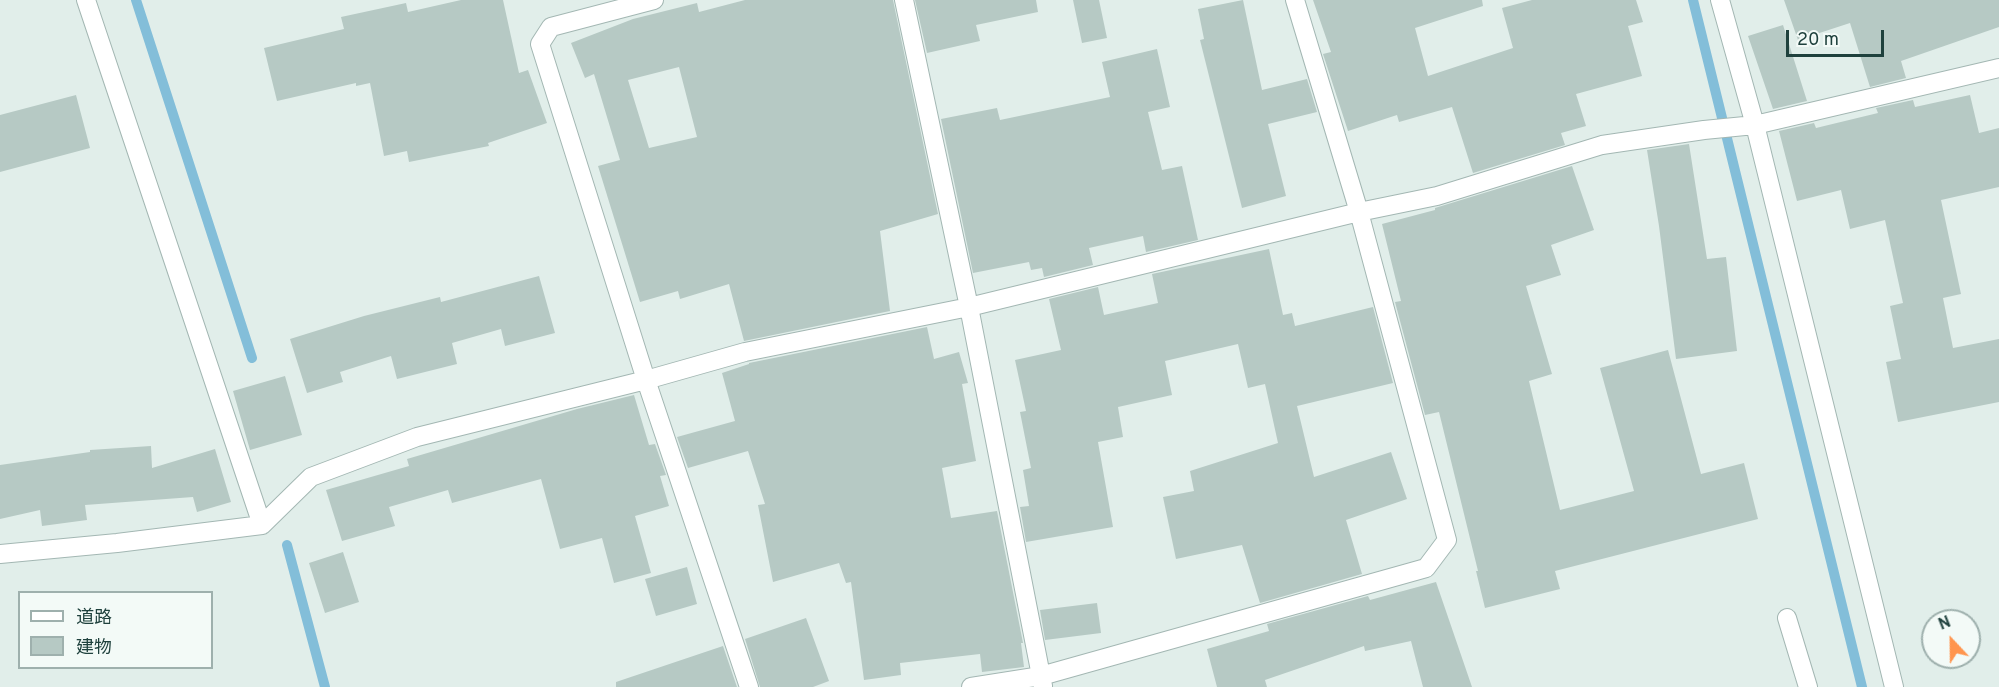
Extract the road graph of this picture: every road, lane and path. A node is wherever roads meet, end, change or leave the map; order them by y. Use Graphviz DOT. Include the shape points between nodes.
graph roads {
  1 [pos="86,0"];
  2 [pos="654,0"];
  3 [pos="904,0"];
  4 [pos="1296,0"];
  5 [pos="1720,0"];
  6 [pos="1999,68"];
  7 [pos="1755,124"];
  8 [pos="1359,212"];
  9 [pos="969,308"];
  10 [pos="646,380"];
  11 [pos="262,525"];
  12 [pos="0,554"];
  13 [pos="1787,618"];
  14 [pos="1042,682"];
  15 [pos="749,687"];
  16 [pos="971,687"];
  17 [pos="1808,687"];
  18 [pos="1894,687"];
  1 -- 11 [label="lane"];
  2 -- 10 [label="lane" via="550,27 540,45"];
  3 -- 9 [label="lane"];
  4 -- 8 [label="lane"];
  5 -- 7 [label="lane"];
  6 -- 7 [label="lane"];
  7 -- 8 [label="lane" via="1602,146 1437,196"];
  7 -- 18 [label="lane"];
  8 -- 9 [label="lane"];
  8 -- 14 [label="lane" via="1447,540 1426,568"];
  9 -- 10 [label="lane" via="745,352"];
  9 -- 14 [label="lane"];
  10 -- 11 [label="lane" via="417,437 312,477"];
  10 -- 15 [label="lane"];
  11 -- 12 [label="lane"];
  13 -- 17 [label="lane"];
  14 -- 16 [label="lane"];
}
